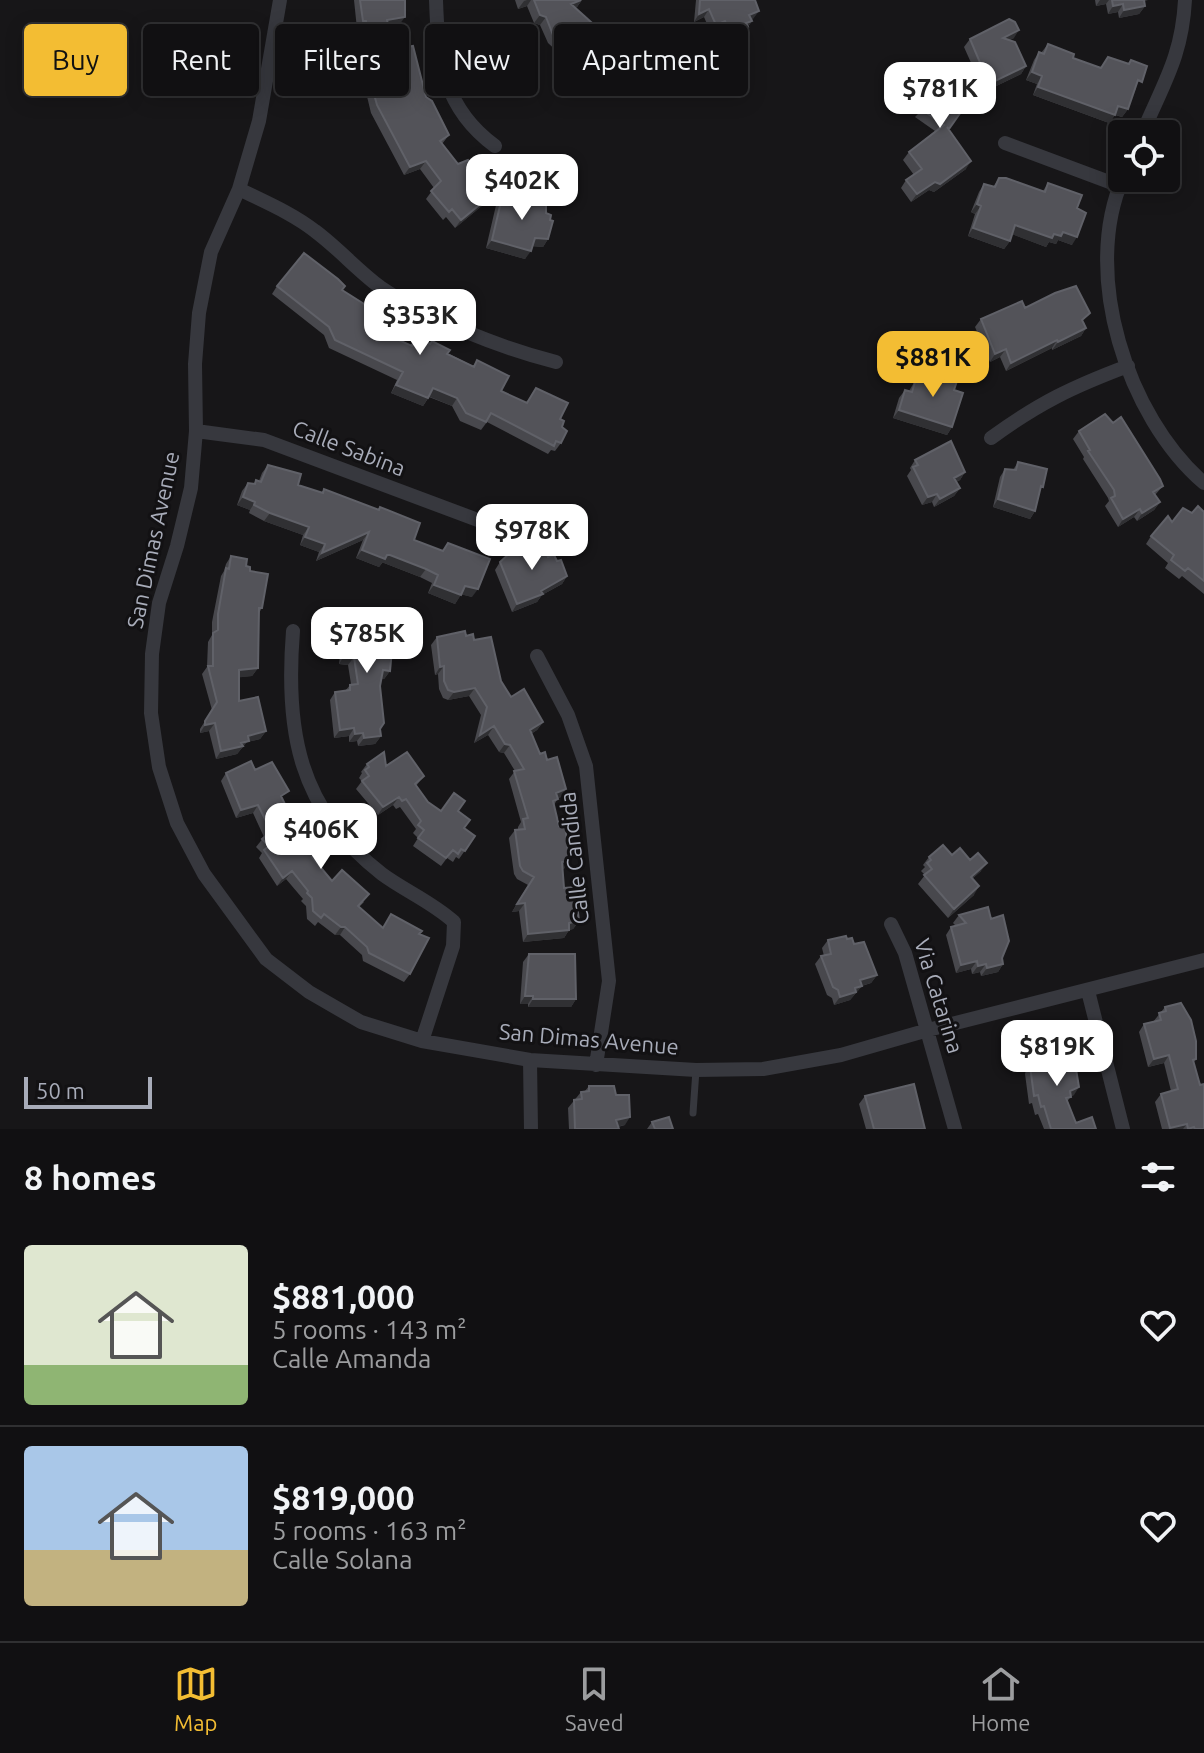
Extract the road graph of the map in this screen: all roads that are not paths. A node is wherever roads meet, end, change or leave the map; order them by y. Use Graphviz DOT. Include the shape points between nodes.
graph roads {
  1 [pos="280,0"];
  2 [pos="436,0"];
  3 [pos="1185,0"];
  4 [pos="1149,120"];
  5 [pos="1005,143"];
  6 [pos="495,146"];
  7 [pos="1108,178"];
  8 [pos="239,189"];
  9 [pos="1118,192"];
  10 [pos="556,362"];
  11 [pos="1128,366"];
  12 [pos="196,431"];
  13 [pos="991,438"];
  14 [pos="1204,483"];
  15 [pos="483,522"];
  16 [pos="293,631"];
  17 [pos="537,656"];
  18 [pos="891,924"];
  19 [pos="1204,960"];
  20 [pos="1088,991"];
  21 [pos="928,1030"];
  22 [pos="422,1041"];
  23 [pos="530,1060"];
  24 [pos="596,1065"];
  25 [pos="696,1070"];
  26 [pos="693,1113"];
  27 [pos="531,1129"];
  28 [pos="955,1129"];
  29 [pos="1123,1129"];
  1 -- 8 [label="street, San Dimas Avenue" via="259,121"];
  2 -- 6 [label="street" via="445,78 475,131"];
  3 -- 4 [label="street" via="1172,70"];
  5 -- 7 [label="street"];
  8 -- 10 [label="street" via="313,229 379,286 413,306"];
  8 -- 12 [label="street, San Dimas Avenue" via="211,252 199,313"];
  9 -- 11 [label="street" via="1106,261 1116,332"];
  11 -- 13 [label="street" via="1070,387"];
  11 -- 14 [label="street" via="1170,446"];
  12 -- 15 [label="street, Calle Sabina" via="264,440"];
  12 -- 22 [label="street, San Dimas Avenue" via="191,488 159,603 152,654 151,713 159,767 177,823 204,874 266,959 361,1022"];
  16 -- 22 [label="street" via="292,723 302,765 321,805 382,874 454,922 453,946"];
  17 -- 24 [label="street, Calle Candida" via="568,715 586,766 609,981"];
  18 -- 21 [label="street, Via Catarina"];
  19 -- 20 [label="street, San Dimas Avenue"];
  20 -- 21 [label="street, San Dimas Avenue"];
  20 -- 29 [label="street"];
  21 -- 25 [label="street, San Dimas Avenue" via="841,1055 763,1069"];
  21 -- 28 [label="street, Via Catarina"];
  22 -- 23 [label="street, San Dimas Avenue"];
  23 -- 24 [label="street, San Dimas Avenue"];
  23 -- 27 [label="street"];
  24 -- 25 [label="street, San Dimas Avenue"];
  25 -- 26 [label="lane"];
}
